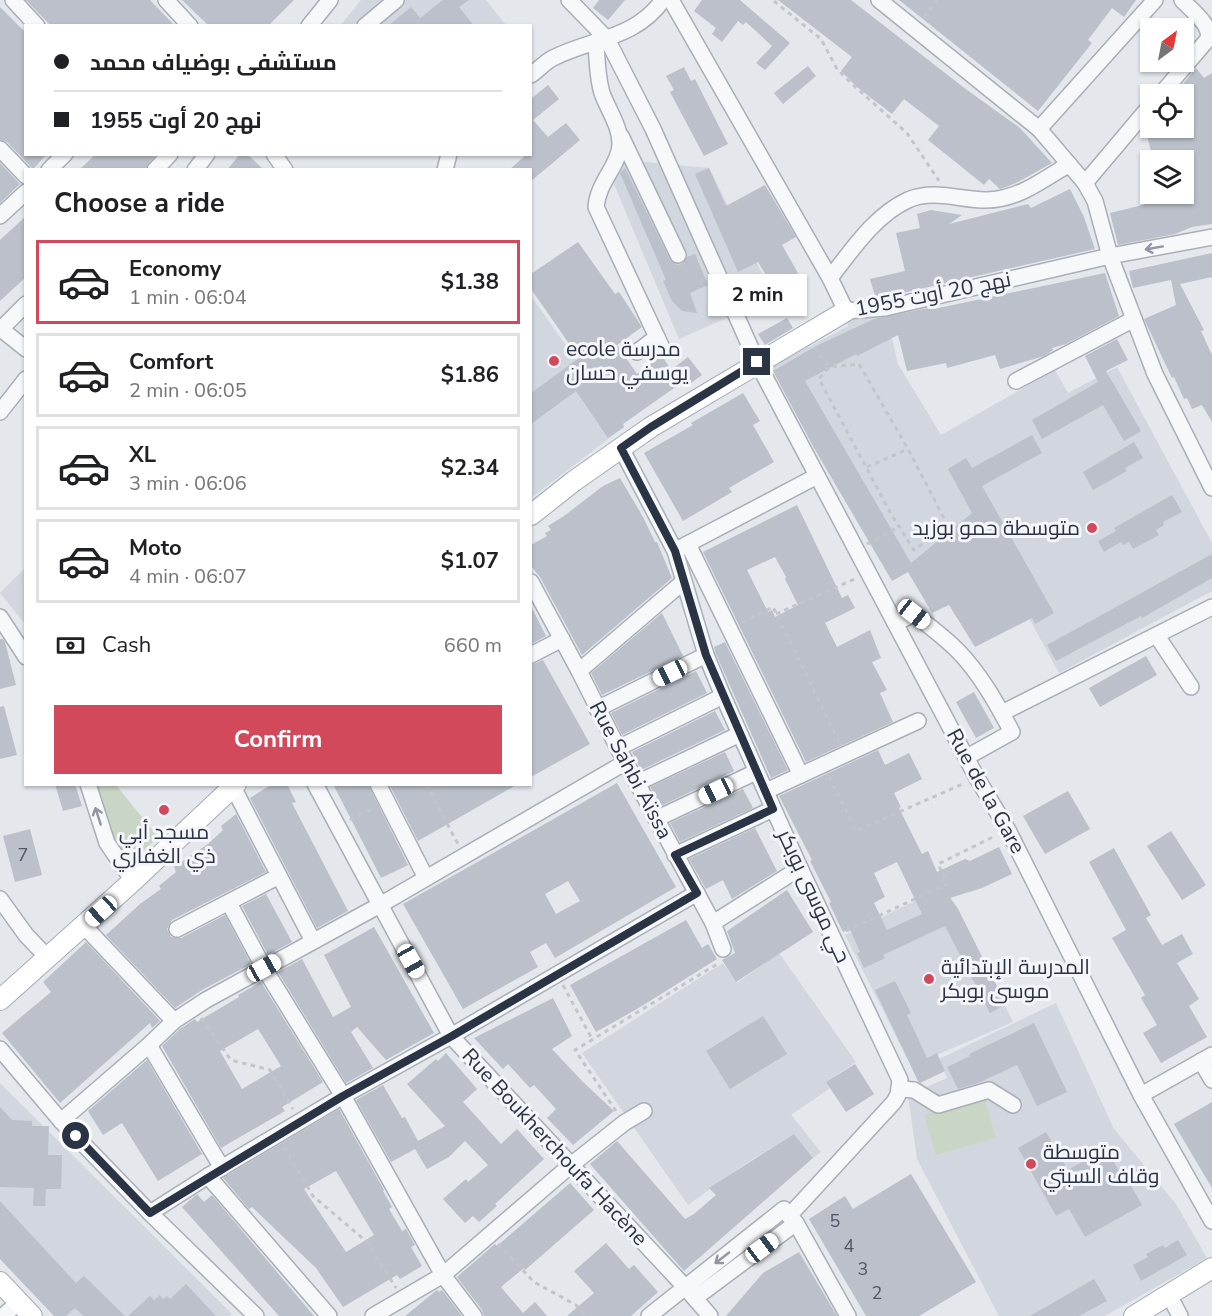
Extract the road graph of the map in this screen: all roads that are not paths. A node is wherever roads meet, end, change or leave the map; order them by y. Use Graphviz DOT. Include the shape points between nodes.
graph roads {
  1 [pos="8,0"];
  2 [pos="13,0"];
  3 [pos="166,0"];
  4 [pos="330,0"];
  5 [pos="396,0"];
  6 [pos="569,0"];
  7 [pos="663,0"];
  8 [pos="671,0"];
  9 [pos="879,0"];
  10 [pos="1182,0"];
  11 [pos="1151,1"];
  12 [pos="0,8"];
  13 [pos="35,24"];
  14 [pos="188,24"];
  15 [pos="311,24"];
  16 [pos="367,24"];
  17 [pos="1209,25"];
  18 [pos="602,40"];
  19 [pos="532,74"];
  20 [pos="1170,84"];
  21 [pos="1140,118"];
  22 [pos="1039,129"];
  23 [pos="619,131"];
  24 [pos="0,149"];
  25 [pos="63,156"];
  26 [pos="168,156"];
  27 [pos="1069,164"];
  28 [pos="51,168"];
  29 [pos="157,168"];
  30 [pos="24,174"];
  31 [pos="1085,183"];
  32 [pos="24,194"];
  33 [pos="0,216"];
  34 [pos="1212,237"];
  35 [pos="678,255"];
  36 [pos="1110,256"];
  37 [pos="830,278"];
  38 [pos="24,306"];
  39 [pos="846,311"];
  40 [pos="1134,319"];
  41 [pos="24,348"];
  42 [pos="637,352"];
  43 [pos="757,362"];
  44 [pos="1016,381"];
  45 [pos="24,382"];
  46 [pos="0,412"];
  47 [pos="621,448"];
  48 [pos="817,476"];
  49 [pos="1212,488"];
  50 [pos="532,514"];
  51 [pos="681,548"];
  52 [pos="683,582"];
  53 [pos="532,584"];
  54 [pos="1212,607"];
  55 [pos="0,618"];
  56 [pos="895,623"];
  57 [pos="1157,636"];
  58 [pos="562,639"];
  59 [pos="24,654"];
  60 [pos="532,655"];
  61 [pos="706,655"];
  62 [pos="579,671"];
  63 [pos="1191,687"];
  64 [pos="723,696"];
  65 [pos="597,709"];
  66 [pos="1002,713"];
  67 [pos="918,721"];
  68 [pos="740,734"];
  69 [pos="618,748"];
  70 [pos="967,757"];
  71 [pos="626,762"];
  72 [pos="756,772"];
  73 [pos="801,775"];
  74 [pos="636,783"];
  75 [pos="89,786"];
  76 [pos="235,786"];
  77 [pos="316,786"];
  78 [pos="379,786"];
  79 [pos="766,791"];
  80 [pos="773,809"];
  81 [pos="656,819"];
  82 [pos="675,855"];
  83 [pos="800,868"];
  84 [pos="279,876"];
  85 [pos="426,878"];
  86 [pos="134,881"];
  87 [pos="697,893"];
  88 [pos="0,899"];
  89 [pos="228,903"];
  90 [pos="380,905"];
  91 [pos="713,923"];
  92 [pos="84,926"];
  93 [pos="177,928"];
  94 [pos="313,940"];
  95 [pos="723,949"];
  96 [pos="48,958"];
  97 [pos="264,968"];
  98 [pos="0,1000"];
  99 [pos="174,1022"];
  100 [pos="452,1036"];
  101 [pos="149,1045"];
  102 [pos="0,1049"];
  103 [pos="1206,1058"];
  104 [pos="1212,1080"];
  105 [pos="900,1089"];
  106 [pos="1142,1095"];
  107 [pos="343,1096"];
  108 [pos="1013,1105"];
  109 [pos="644,1111"];
  110 [pos="61,1121"];
  111 [pos="571,1165"];
  112 [pos="222,1168"];
  113 [pos="208,1176"];
  114 [pos="150,1213"];
  115 [pos="790,1216"];
  116 [pos="1212,1221"];
  117 [pos="1212,1268"];
  118 [pos="443,1275"];
  119 [pos="0,1282"];
  120 [pos="690,1292"];
  121 [pos="1168,1295"];
  122 [pos="25,1309"];
  123 [pos="3,1316"];
  124 [pos="256,1316"];
  125 [pos="329,1316"];
  126 [pos="373,1316"];
  127 [pos="474,1316"];
  128 [pos="649,1316"];
  129 [pos="710,1316"];
  130 [pos="848,1316"];
  131 [pos="1134,1316"];
  132 [pos="1180,1316"];
  1 -- 12 [label="street"];
  2 -- 13 [label="street"];
  3 -- 14 [label="street"];
  4 -- 15 [label="street"];
  5 -- 16 [label="street"];
  6 -- 18 [label="street, Rue de la Gare"];
  7 -- 18 [label="street" via="631,30"];
  8 -- 37 [label="street"];
  9 -- 22 [label="street"];
  10 -- 17 [label="street"];
  11 -- 22 [label="street"];
  17 -- 20 [label="street" via="1208,39"];
  18 -- 19 [label="street" via="552,59"];
  18 -- 23 [label="street" via="598,76"];
  18 -- 43 [label="street, Rue de la Gare" via="653,129"];
  21 -- 31 [label="street"];
  22 -- 27 [label="street"];
  23 -- 35 [label="street"];
  23 -- 42 [label="street" via="620,148 597,194 596,207 660,343"];
  24 -- 30 [label="street"];
  25 -- 28 [label="street"];
  26 -- 29 [label="street"];
  27 -- 31 [label="street"];
  27 -- 37 [label="street" via="1026,191 1005,198 924,195 907,201 861,239"];
  31 -- 36 [label="street" via="1095,201"];
  32 -- 33 [label="street"];
  34 -- 36 [label="street, نهج 20 أوت 1955, one-way"];
  36 -- 39 [label="street, نهج 20 أوت 1955" via="885,308"];
  36 -- 40 [label="street"];
  37 -- 39 [label="street"];
  38 -- 41 [label="street" via="1,329"];
  39 -- 43 [label="main road, نهج 20 أوت 1955"];
  40 -- 44 [label="street"];
  40 -- 49 [label="street" via="1155,374"];
  43 -- 47 [label="main road, نهج 20 أوت 1955"];
  43 -- 48 [label="street, Rue de la Gare"];
  45 -- 46 [label="street"];
  47 -- 50 [label="main road, نهج 20 أوت 1955"];
  47 -- 51 [label="street, حي موسى بوبكر"];
  48 -- 51 [label="street"];
  48 -- 56 [label="street, Rue de la Gare"];
  51 -- 52 [label="street, حي موسى بوبكر"];
  51 -- 73 [label="street" via="730,628"];
  52 -- 61 [label="street, حي موسى بوبكر"];
  52 -- 62 [label="street"];
  53 -- 58 [label="street, Rue Sahbi Aïssa"];
  54 -- 57 [label="street"];
  55 -- 59 [label="street"];
  56 -- 66 [label="street" via="914,614 942,636 972,667"];
  56 -- 70 [label="street, Rue de la Gare"];
  57 -- 63 [label="street"];
  57 -- 66 [label="street"];
  58 -- 60 [label="street"];
  58 -- 62 [label="street, Rue Sahbi Aïssa"];
  61 -- 64 [label="street, حي موسى بوبكر"];
  61 -- 65 [label="street"];
  62 -- 65 [label="street, Rue Sahbi Aïssa"];
  64 -- 68 [label="street, حي موسى بوبكر"];
  64 -- 69 [label="street"];
  65 -- 69 [label="street, Rue Sahbi Aïssa"];
  66 -- 70 [label="street" via="1012,732"];
  67 -- 73 [label="street"];
  68 -- 72 [label="street, حي موسى بوبكر"];
  68 -- 74 [label="street"];
  69 -- 71 [label="street, Rue Sahbi Aïssa"];
  70 -- 106 [label="street, Rue de la Gare"];
  71 -- 74 [label="street, Rue Sahbi Aïssa"];
  71 -- 85 [label="street"];
  72 -- 79 [label="street, حي موسى بوبكر"];
  72 -- 81 [label="street"];
  73 -- 79 [label="street"];
  74 -- 81 [label="street, Rue Sahbi Aïssa"];
  86 -- 75 [label="street, one-way" via="107,843"];
  76 -- 84 [label="street"];
  76 -- 86 [label="main road"];
  77 -- 90 [label="street, Rue Boukherchoufa Hacène"];
  78 -- 85 [label="street"];
  79 -- 80 [label="street, حي موسى بوبكر"];
  80 -- 82 [label="street"];
  80 -- 83 [label="street, حي موسى بوبكر"];
  81 -- 82 [label="street, Rue Sahbi Aïssa"];
  82 -- 87 [label="street, Rue Sahbi Aïssa"];
  83 -- 91 [label="street"];
  83 -- 105 [label="street, حي موسى بوبكر" via="897,1071"];
  84 -- 89 [label="street"];
  84 -- 94 [label="street"];
  85 -- 90 [label="street"];
  86 -- 92 [label="main road"];
  87 -- 91 [label="street, Rue Sahbi Aïssa"];
  87 -- 100 [label="street"];
  88 -- 96 [label="street" via="12,919"];
  89 -- 93 [label="street"];
  89 -- 97 [label="street"];
  90 -- 94 [label="street"];
  90 -- 100 [label="street, Rue Boukherchoufa Hacène"];
  91 -- 95 [label="street, Rue Sahbi Aïssa"];
  92 -- 96 [label="main road"];
  92 -- 99 [label="street"];
  94 -- 97 [label="street"];
  96 -- 98 [label="main road"];
  97 -- 99 [label="street"];
  97 -- 107 [label="street"];
  99 -- 101 [label="street"];
  100 -- 107 [label="street"];
  100 -- 111 [label="street, Rue Boukherchoufa Hacène"];
  101 -- 110 [label="street"];
  101 -- 112 [label="street"];
  102 -- 110 [label="street"];
  103 -- 104 [label="street"];
  103 -- 106 [label="street"];
  105 -- 108 [label="street" via="914,1090 938,1105 989,1090"];
  105 -- 115 [label="street" via="894,1102"];
  106 -- 116 [label="street, Rue de la Gare"];
  107 -- 112 [label="street"];
  107 -- 118 [label="street"];
  109 -- 111 [label="street"];
  110 -- 114 [label="street"];
  111 -- 118 [label="street"];
  111 -- 120 [label="street, Rue Boukherchoufa Hacène"];
  112 -- 113 [label="street"];
  113 -- 114 [label="street"];
  113 -- 125 [label="street"];
  114 -- 124 [label="street"];
  115 -- 120 [label="street"];
  115 -- 130 [label="street"];
  117 -- 121 [label="main road"];
  118 -- 126 [label="street"];
  118 -- 127 [label="street"];
  119 -- 122 [label="main road"];
  120 -- 128 [label="street"];
  120 -- 129 [label="street, Rue Boukherchoufa Hacène"];
  121 -- 131 [label="main road"];
  121 -- 132 [label="street"];
  122 -- 123 [label="street"];
}
